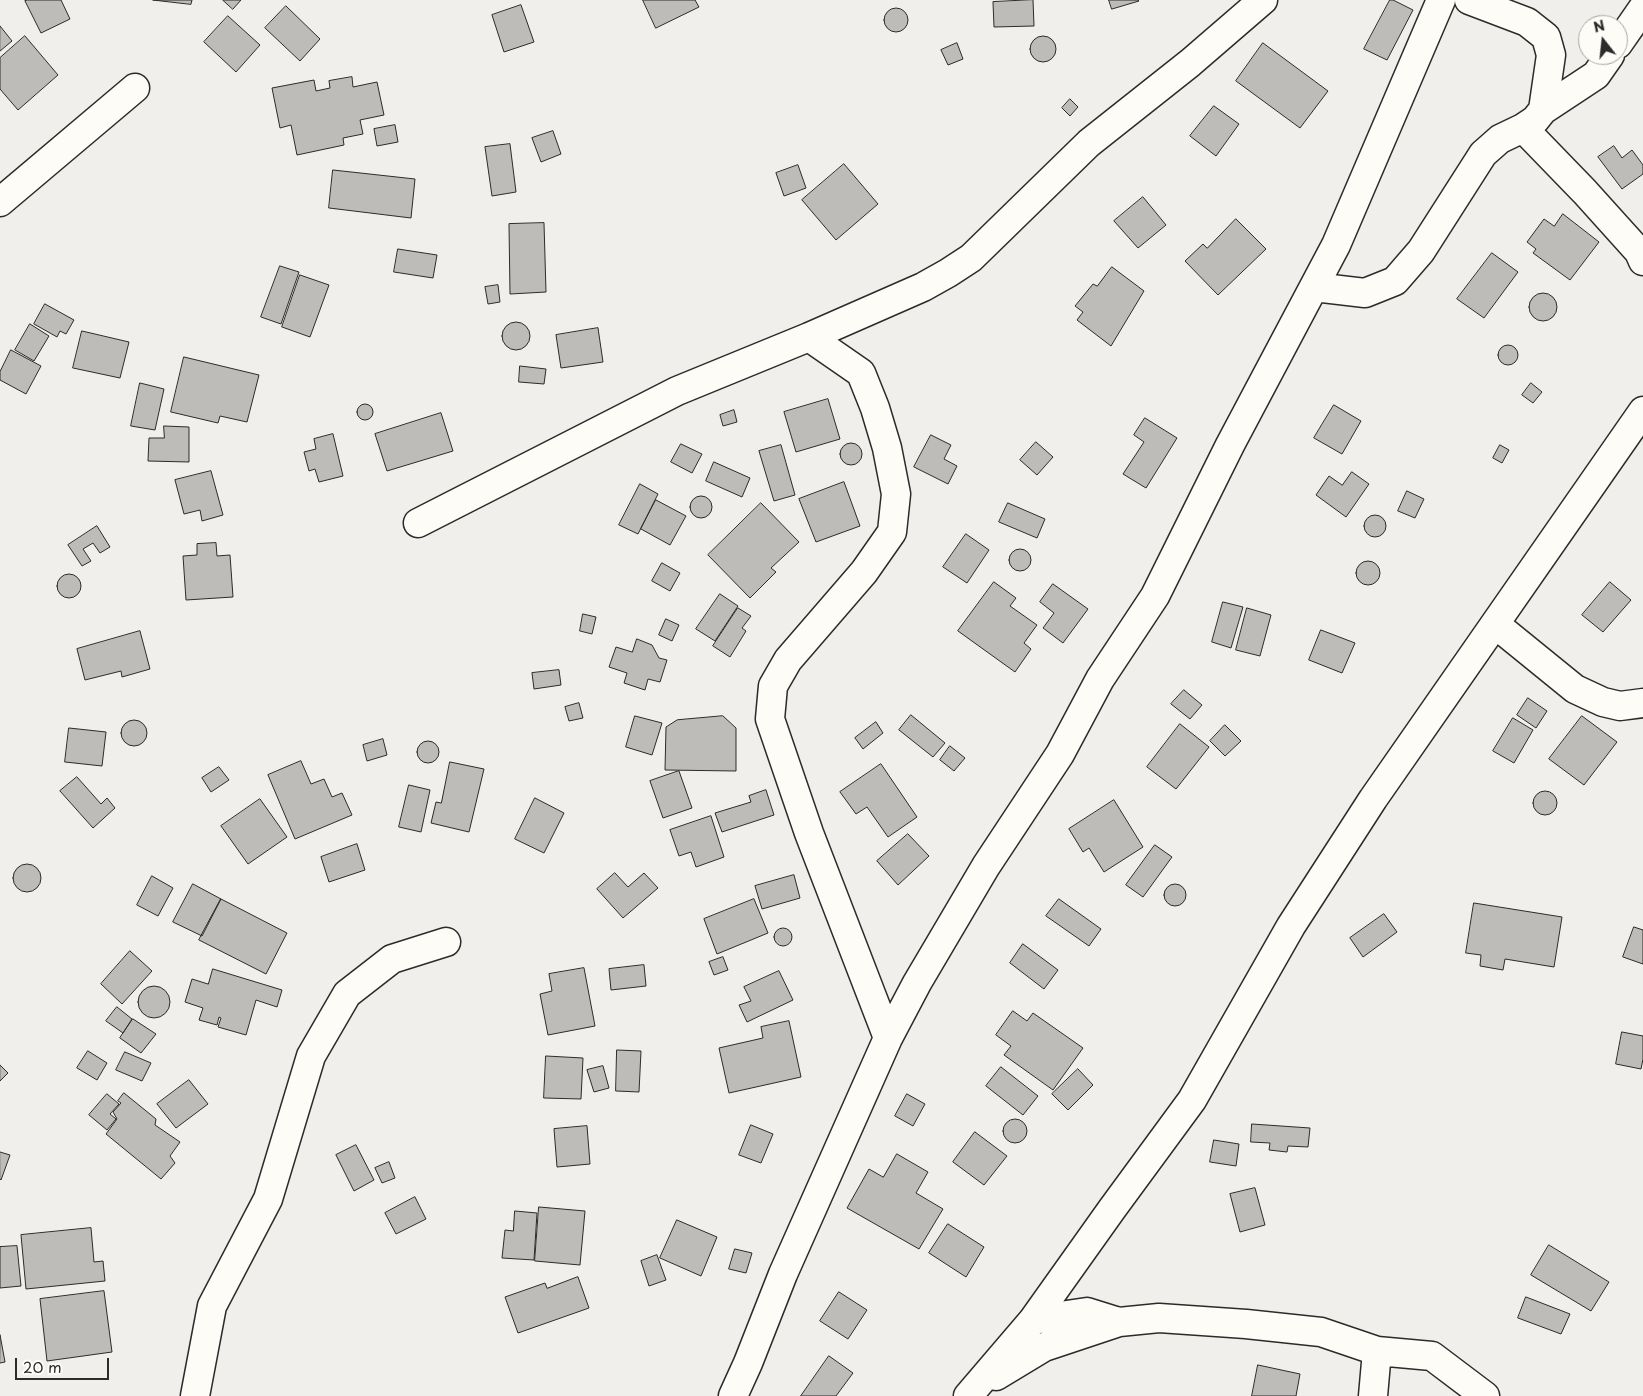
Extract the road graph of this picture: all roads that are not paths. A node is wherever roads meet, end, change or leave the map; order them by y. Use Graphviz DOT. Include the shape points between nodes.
graph roads {
  1 [pos="1263,0"];
  2 [pos="1441,0"];
  3 [pos="1469,0"];
  4 [pos="1643,8"];
  5 [pos="1628,30"];
  6 [pos="1603,65"];
  7 [pos="135,88"];
  8 [pos="1543,110"];
  9 [pos="1523,128"];
  10 [pos="0,202"];
  11 [pos="1643,261"];
  12 [pos="1314,287"];
  13 [pos="809,337"];
  14 [pos="1643,411"];
  15 [pos="418,523"];
  16 [pos="1495,624"];
  17 [pos="1643,703"];
  18 [pos="446,942"];
  19 [pos="888,1038"];
  20 [pos="1033,1320"];
  21 [pos="1119,1322"];
  22 [pos="1377,1350"];
  23 [pos="971,1392"];
  24 [pos="195,1396"];
  25 [pos="733,1396"];
  26 [pos="1373,1396"];
  27 [pos="1484,1396"];
  1 -- 13 [label="street" via="1090,142 972,258 923,287"];
  2 -- 12 [label="street" via="1336,245"];
  3 -- 8 [label="street" via="1527,22 1546,37 1551,55"];
  4 -- 5 [label="street"];
  6 -- 8 [label="street" via="1596,75"];
  7 -- 10 [label="street"];
  8 -- 9 [label="street"];
  9 -- 11 [label="street" via="1585,192 1639,252"];
  9 -- 12 [label="street" via="1500,139 1483,154 1422,251 1395,281 1365,293"];
  12 -- 19 [label="street" via="1155,596 1100,679 1060,754 981,875"];
  13 -- 15 [label="street" via="677,391"];
  13 -- 19 [label="street" via="861,373 887,448 896,494 892,532 864,572 788,660 773,686 770,719 809,833"];
  14 -- 16 [label="street"];
  16 -- 17 [label="street" via="1575,689 1620,706"];
  16 -- 20 [label="street" via="1372,799 1307,901 1192,1100"];
  18 -- 24 [label="street" via="392,959 347,994 311,1056 268,1199 212,1306"];
  19 -- 25 [label="street" via="783,1274"];
  20 -- 21 [label="street" via="1086,1312"];
  20 -- 23 [label="street"];
  21 -- 22 [label="street" via="1159,1318 1322,1332"];
  21 -- 23 [label="street" via="1044,1347"];
  22 -- 26 [label="street"];
  22 -- 27 [label="street" via="1432,1356"];
}
